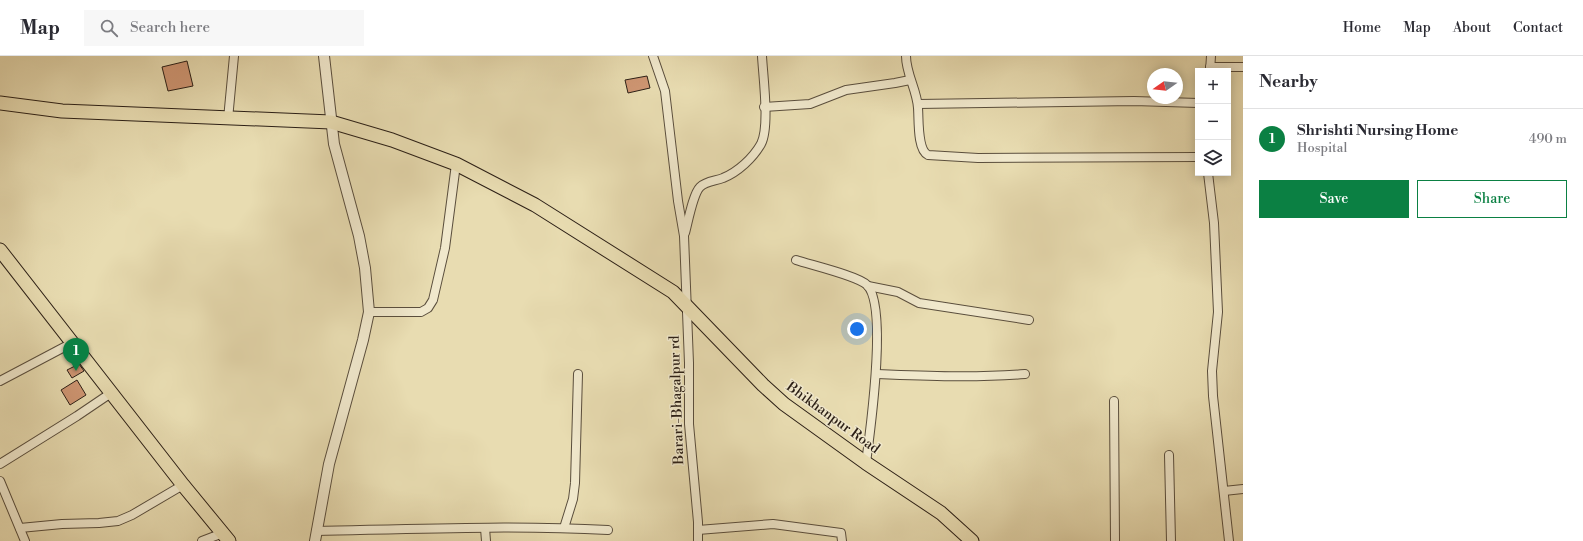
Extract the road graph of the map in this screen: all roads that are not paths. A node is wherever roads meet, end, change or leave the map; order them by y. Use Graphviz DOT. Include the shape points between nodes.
graph roads {
  1 [pos="234,56"];
  2 [pos="324,56"];
  3 [pos="653,56"];
  4 [pos="762,56"];
  5 [pos="906,56"];
  6 [pos="1211,56"];
  7 [pos="1243,67"];
  8 [pos="1210,68"];
  9 [pos="1226,68"];
  10 [pos="910,80"];
  11 [pos="0,103"];
  12 [pos="1195,103"];
  13 [pos="918,104"];
  14 [pos="764,106"];
  15 [pos="228,119"];
  16 [pos="331,122"];
  17 [pos="1195,157"];
  18 [pos="456,164"];
  19 [pos="1208,176"];
  20 [pos="684,236"];
  21 [pos="0,250"];
  22 [pos="796,260"];
  23 [pos="868,286"];
  24 [pos="687,305"];
  25 [pos="369,312"];
  26 [pos="1029,320"];
  27 [pos="72,343"];
  28 [pos="578,374"];
  29 [pos="876,374"];
  30 [pos="1025,374"];
  31 [pos="0,381"];
  32 [pos="111,393"];
  33 [pos="1114,401"];
  34 [pos="1169,455"];
  35 [pos="866,463"];
  36 [pos="0,464"];
  37 [pos="0,481"];
  38 [pos="183,485"];
  39 [pos="1243,489"];
  40 [pos="1224,491"];
  41 [pos="20,528"];
  42 [pos="485,528"];
  43 [pos="564,528"];
  44 [pos="608,530"];
  45 [pos="698,530"];
  46 [pos="315,536"];
  47 [pos="226,537"];
  48 [pos="25,541"];
  49 [pos="202,541"];
  50 [pos="486,541"];
  51 [pos="698,541"];
  52 [pos="842,541"];
  53 [pos="972,541"];
  54 [pos="1115,541"];
  55 [pos="1171,541"];
  56 [pos="1229,541"];
  1 -- 15 [label="street"];
  2 -- 16 [label="street"];
  3 -- 20 [label="street" via="665,91"];
  4 -- 14 [label="street"];
  5 -- 10 [label="street"];
  6 -- 8 [label="street"];
  7 -- 9 [label="street"];
  10 -- 13 [label="street"];
  10 -- 14 [label="street" via="846,90 810,104"];
  11 -- 15 [label="main road, Bhikhanpur Road" via="62,112"];
  12 -- 13 [label="street" via="1134,101"];
  13 -- 17 [label="street" via="920,144 922,151 928,155 978,158"];
  14 -- 20 [label="street" via="765,127 761,143 745,163 732,173 700,187"];
  15 -- 16 [label="main road, Bhikhanpur Road"];
  16 -- 18 [label="main road, Bhikhanpur Road" via="392,140"];
  16 -- 25 [label="street" via="337,160 359,236"];
  18 -- 24 [label="main road, Bhikhanpur Road" via="535,205 673,292"];
  18 -- 25 [label="street" via="445,248 433,300 428,308 421,312"];
  19 -- 40 [label="street" via="1214,223 1218,305 1212,371 1213,396"];
  20 -- 24 [label="street, Barari-Bhagalpur rd"];
  21 -- 27 [label="main road"];
  22 -- 23 [label="street" via="852,278"];
  23 -- 26 [label="street" via="898,292 919,303"];
  23 -- 29 [label="street" via="875,301"];
  24 -- 35 [label="main road, Bhikhanpur Road" via="784,404"];
  24 -- 45 [label="street, Barari-Bhagalpur rd" via="689,424"];
  25 -- 46 [label="street" via="330,464"];
  27 -- 31 [label="street"];
  27 -- 32 [label="main road"];
  28 -- 43 [label="street" via="575,483"];
  29 -- 30 [label="street" via="955,377"];
  29 -- 35 [label="street"];
  32 -- 36 [label="street"];
  32 -- 38 [label="main road"];
  33 -- 54 [label="street"];
  34 -- 55 [label="street"];
  35 -- 53 [label="main road, Bhikhanpur Road" via="940,513"];
  37 -- 41 [label="street"];
  38 -- 41 [label="street" via="118,521"];
  38 -- 47 [label="main road"];
  39 -- 40 [label="street"];
  40 -- 56 [label="street"];
  41 -- 48 [label="street"];
  42 -- 43 [label="street"];
  42 -- 46 [label="street"];
  42 -- 50 [label="street"];
  43 -- 44 [label="street"];
  45 -- 51 [label="street, Barari-Bhagalpur rd"];
  45 -- 52 [label="street" via="772,524 841,533"];
  47 -- 49 [label="street"];
}
